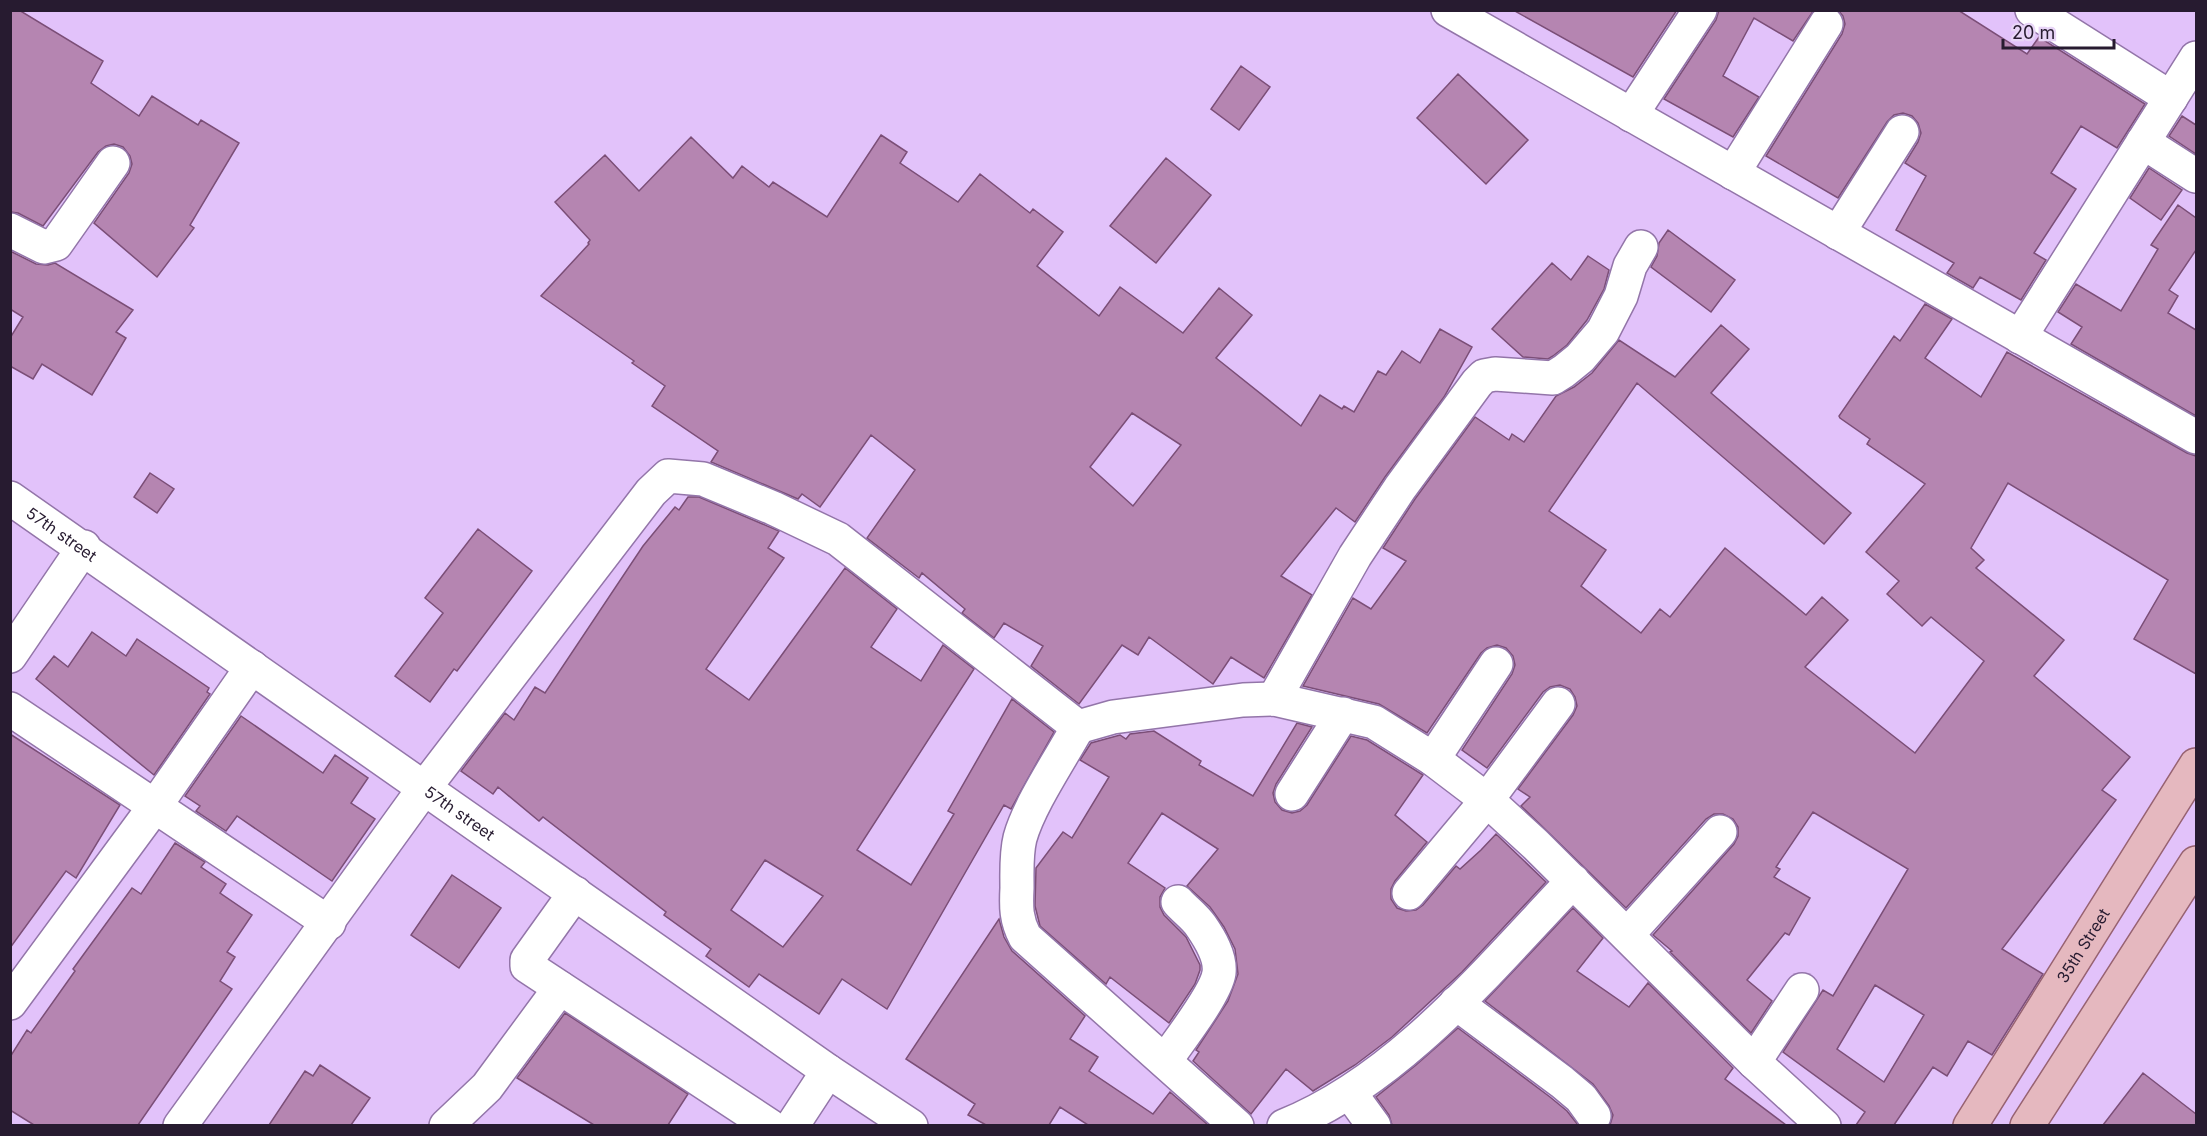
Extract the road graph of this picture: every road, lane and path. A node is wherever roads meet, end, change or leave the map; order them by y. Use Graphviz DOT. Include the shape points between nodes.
graph roads {
  1 [pos="1448,10"];
  2 [pos="1700,10"];
  3 [pos="2032,10"];
  4 [pos="1826,24"];
  5 [pos="2196,58"];
  6 [pos="2171,98"];
  7 [pos="1631,115"];
  8 [pos="1902,132"];
  9 [pos="2143,142"];
  10 [pos="113,163"];
  11 [pos="1733,173"];
  12 [pos="2196,176"];
  13 [pos="10,230"];
  14 [pos="1838,233"];
  15 [pos="1641,247"];
  16 [pos="2020,337"];
  17 [pos="2196,436"];
  18 [pos="10,498"];
  19 [pos="84,547"];
  20 [pos="10,656"];
  21 [pos="1496,664"];
  22 [pos="252,667"];
  23 [pos="1274,699"];
  24 [pos="1558,704"];
  25 [pos="10,709"];
  26 [pos="1343,714"];
  27 [pos="1078,727"];
  28 [pos="1433,759"];
  29 [pos="2196,765"];
  30 [pos="425,787"];
  31 [pos="1292,795"];
  32 [pos="1487,800"];
  33 [pos="155,806"];
  34 [pos="1720,832"];
  35 [pos="2196,863"];
  36 [pos="1573,881"];
  37 [pos="575,893"];
  38 [pos="1409,893"];
  39 [pos="1178,902"];
  40 [pos="328,923"];
  41 [pos="1627,935"];
  42 [pos="560,988"];
  43 [pos="1803,990"];
  44 [pos="10,1003"];
  45 [pos="1456,1003"];
  46 [pos="1165,1061"];
  47 [pos="1754,1062"];
  48 [pos="828,1071"];
  49 [pos="1350,1093"];
  50 [pos="1594,1116"];
  51 [pos="1976,1123"];
  52 [pos="180,1125"];
  53 [pos="446,1125"];
  54 [pos="770,1125"];
  55 [pos="792,1125"];
  56 [pos="911,1125"];
  57 [pos="1238,1125"];
  58 [pos="1284,1125"];
  59 [pos="1374,1125"];
  60 [pos="1824,1125"];
  61 [pos="2027,1125"];
  1 -- 7 [label="street"];
  2 -- 7 [label="street"];
  3 -- 6 [label="street"];
  4 -- 11 [label="street"];
  5 -- 6 [label="street"];
  6 -- 9 [label="street"];
  7 -- 11 [label="street"];
  8 -- 14 [label="street"];
  9 -- 12 [label="street"];
  9 -- 16 [label="street"];
  10 -- 13 [label="street" via="56,244 45,247"];
  11 -- 14 [label="street"];
  14 -- 16 [label="street"];
  15 -- 23 [label="street" via="1603,331 1580,358 1553,378 1495,374 1484,376 1477,383 1355,556"];
  16 -- 17 [label="street"];
  18 -- 19 [label="street, 57th street"];
  19 -- 20 [label="street"];
  19 -- 22 [label="street, 57th street"];
  21 -- 28 [label="street"];
  22 -- 30 [label="street, 57th street"];
  22 -- 33 [label="street"];
  23 -- 26 [label="street"];
  23 -- 27 [label="street" via="1113,717"];
  24 -- 32 [label="street"];
  25 -- 33 [label="street"];
  26 -- 28 [label="street" via="1374,722"];
  26 -- 31 [label="street"];
  27 -- 30 [label="street" via="838,539 703,479 668,476 651,492"];
  27 -- 46 [label="street" via="1021,836 1017,852 1018,924 1025,937"];
  28 -- 32 [label="street"];
  29 -- 51 [label="main road, 35th Street"];
  30 -- 37 [label="street, 57th street"];
  30 -- 40 [label="street"];
  32 -- 36 [label="street"];
  32 -- 38 [label="street"];
  33 -- 40 [label="street"];
  33 -- 44 [label="street"];
  34 -- 41 [label="street"];
  35 -- 61 [label="main road"];
  36 -- 41 [label="street"];
  36 -- 45 [label="street"];
  37 -- 42 [label="street" via="527,960 527,966"];
  37 -- 48 [label="street, 57th street"];
  39 -- 46 [label="street" via="1210,941 1219,972 1214,987"];
  40 -- 52 [label="street"];
  41 -- 47 [label="street"];
  42 -- 53 [label="street" via="488,1087"];
  42 -- 54 [label="street"];
  43 -- 47 [label="street"];
  45 -- 49 [label="street"];
  45 -- 50 [label="street" via="1581,1098"];
  46 -- 57 [label="street"];
  47 -- 60 [label="street"];
  48 -- 55 [label="street"];
  48 -- 56 [label="street, 57th street"];
  49 -- 58 [label="street"];
  49 -- 59 [label="street"];
}
